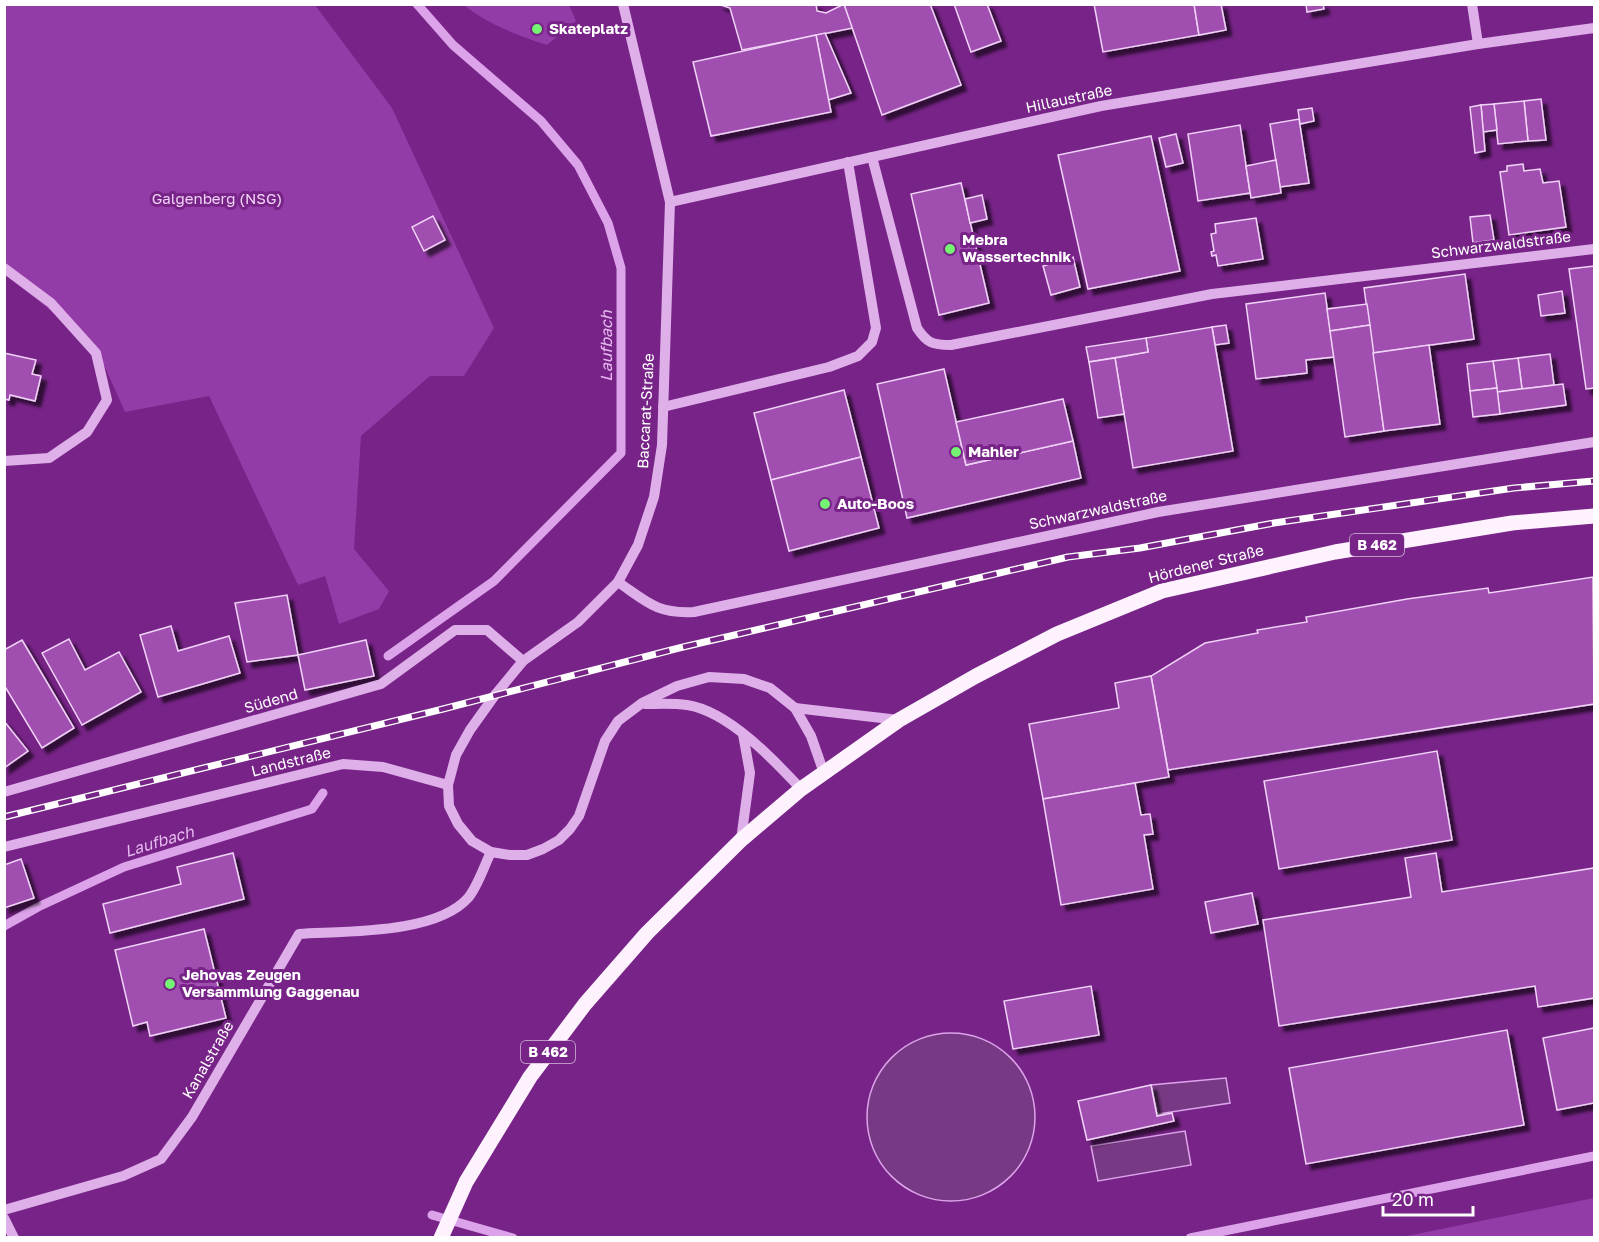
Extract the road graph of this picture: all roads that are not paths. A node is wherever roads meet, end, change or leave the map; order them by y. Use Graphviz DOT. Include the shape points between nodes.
graph roads {
  1 [pos="623,4"];
  2 [pos="1472,4"];
  3 [pos="1594,28"];
  4 [pos="1478,44"];
  5 [pos="872,157"];
  6 [pos="848,162"];
  7 [pos="670,202"];
  8 [pos="1594,249"];
  9 [pos="4,268"];
  10 [pos="663,407"];
  11 [pos="1594,442"];
  12 [pos="4,461"];
  13 [pos="1594,516"];
  14 [pos="618,582"];
  15 [pos="523,661"];
  16 [pos="642,704"];
  17 [pos="795,708"];
  18 [pos="899,720"];
  19 [pos="743,734"];
  20 [pos="824,772"];
  21 [pos="448,785"];
  22 [pos="801,789"];
  23 [pos="4,792"];
  24 [pos="741,840"];
  25 [pos="4,847"];
  26 [pos="491,852"];
  27 [pos="4,1210"];
  28 [pos="4,1218"];
  29 [pos="14,1238"];
  30 [pos="441,1238"];
  1 -- 7 [label="street, Baccarat-Straße"];
  2 -- 4 [label="street"];
  3 -- 4 [label="street, Hillaustraße"];
  4 -- 5 [label="street, Hillaustraße" via="1101,106"];
  5 -- 6 [label="street, Hillaustraße"];
  5 -- 8 [label="street, Schwarzwaldstraße" via="917,328 934,345 951,345 1212,294"];
  6 -- 7 [label="street, Hillaustraße"];
  6 -- 10 [label="street" via="876,328 872,342 858,356 830,367"];
  7 -- 10 [label="street, Baccarat-Straße"];
  9 -- 12 [label="street" via="51,303 96,353 107,400 87,432 49,458"];
  10 -- 14 [label="street, Baccarat-Straße" via="654,497 638,544"];
  11 -- 14 [label="street, Schwarzwaldstraße" via="1158,512 694,612 675,613 654,607"];
  13 -- 18 [label="main road, Hördener Straße / B 462" via="1512,523 1335,552 1162,591 1057,634"];
  14 -- 15 [label="street, Baccarat-Straße" via="578,622"];
  15 -- 21 [label="street, Baccarat-Straße" via="470,730 456,755"];
  15 -- 23 [label="street, Südend" via="487,630 455,630 381,684"];
  16 -- 17 [label="street" via="676,686 709,677 744,679 770,688"];
  16 -- 19 [label="street" via="688,705 718,716"];
  16 -- 26 [label="street" via="618,721 605,741 579,816 559,840 527,855"];
  17 -- 18 [label="street"];
  17 -- 20 [label="street" via="811,736"];
  18 -- 20 [label="main road, Hördener Straße / B 462"];
  19 -- 22 [label="street"];
  19 -- 24 [label="street" via="750,773"];
  20 -- 22 [label="main road, Hördener Straße / B 462"];
  21 -- 25 [label="street, Landstraße" via="382,767 343,764"];
  21 -- 26 [label="street" via="449,806 458,824 472,841"];
  22 -- 24 [label="main road, B 462"];
  24 -- 30 [label="main road, B 462" via="647,933 585,1004 530,1077 466,1182"];
  26 -- 27 [label="street, Kanalstraße" via="468,897 432,921 299,934 192,1117 161,1159 123,1176"];
  28 -- 29 [label="street"];
}
